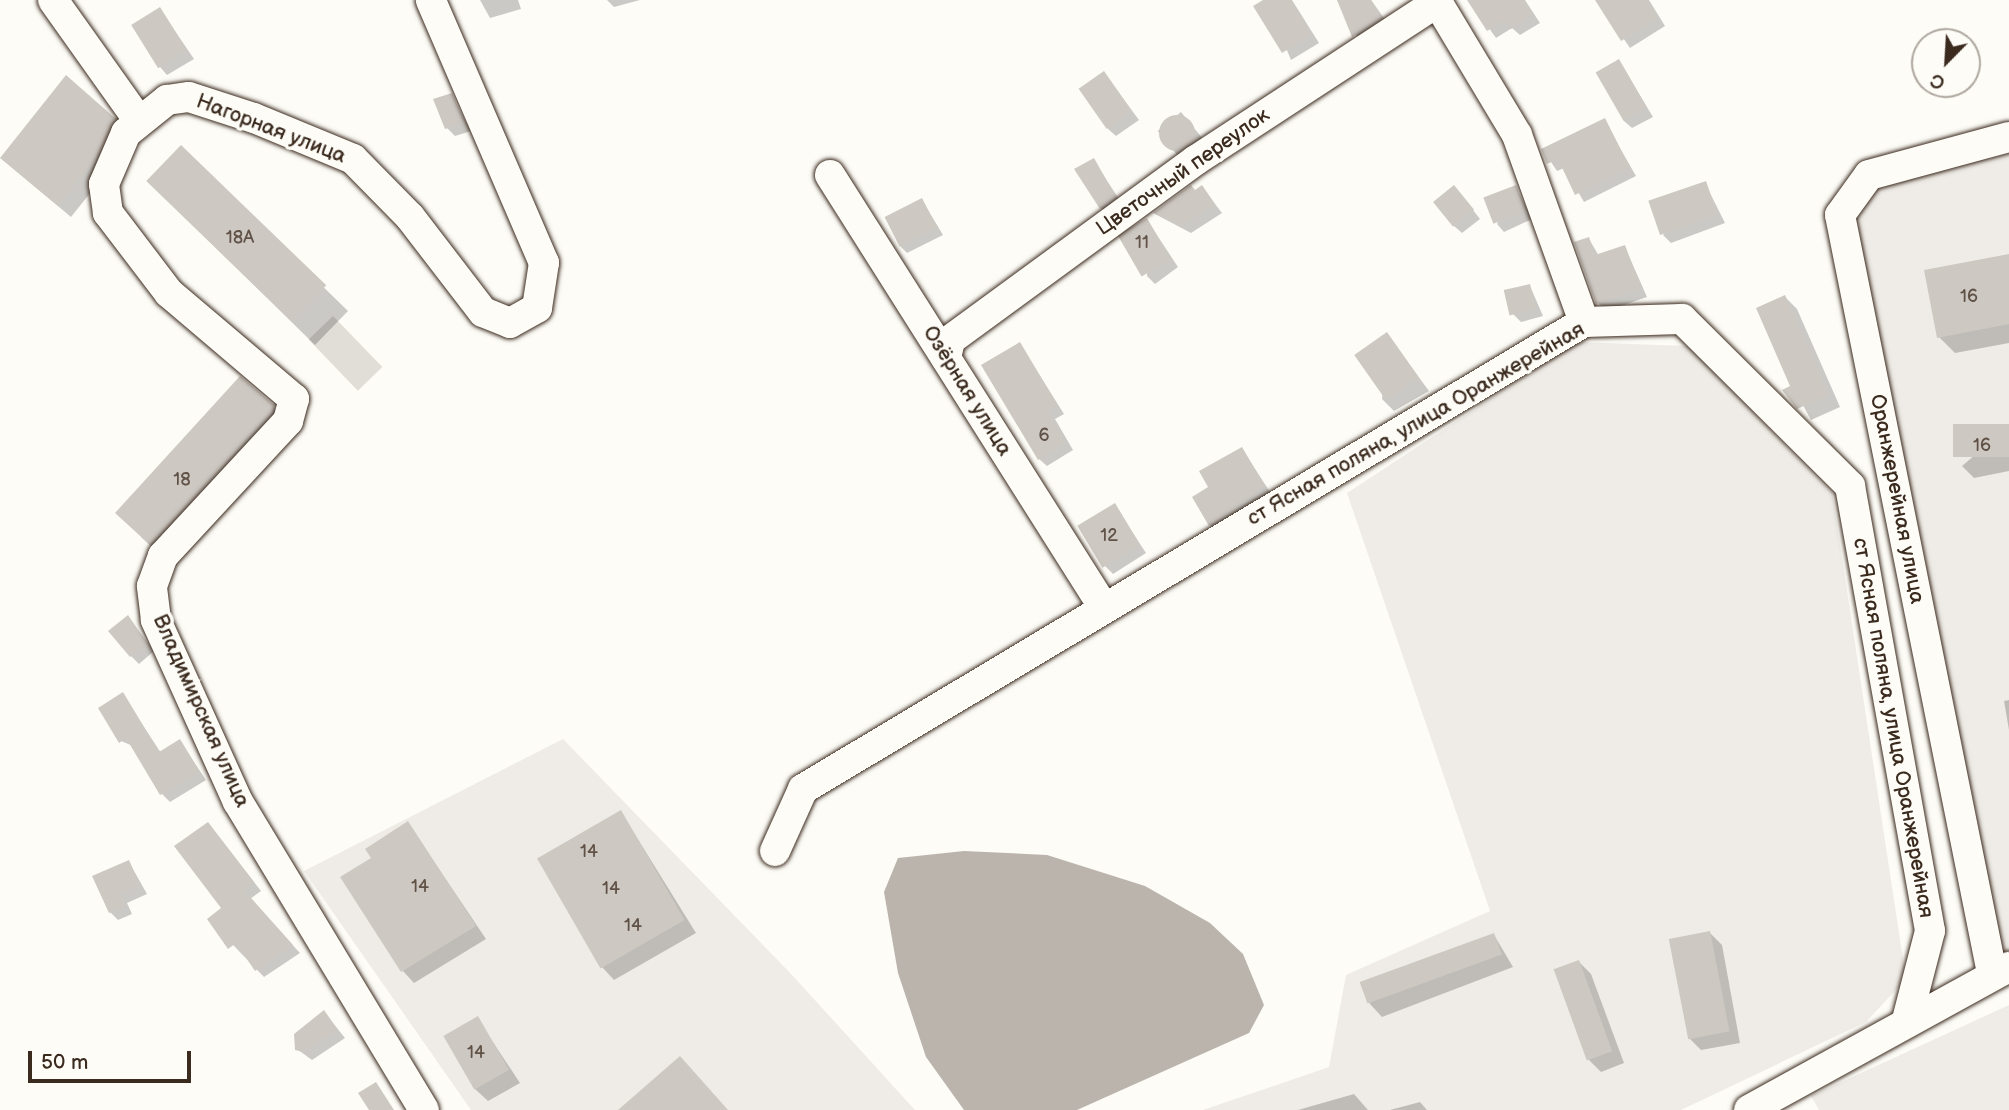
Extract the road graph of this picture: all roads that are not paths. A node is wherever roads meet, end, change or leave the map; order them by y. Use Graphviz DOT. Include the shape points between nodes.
graph roads {
  1 [pos="53,0"];
  2 [pos="431,0"];
  3 [pos="1436,1"];
  4 [pos="139,121"];
  5 [pos="2009,138"];
  6 [pos="830,174"];
  7 [pos="104,184"];
  8 [pos="1584,322"];
  9 [pos="946,358"];
  10 [pos="1104,608"];
  11 [pos="775,851"];
  12 [pos="2001,970"];
  13 [pos="1907,1020"];
  14 [pos="1788,1101"];
  15 [pos="424,1110"];
  16 [pos="1749,1110"];
  1 -- 4 [label="street"];
  2 -- 4 [label="street, Нагорная улица" via="544,263 537,308 510,323 483,313 411,217 353,159 189,97 167,100"];
  3 -- 8 [label="street" via="1517,135"];
  3 -- 9 [label="street, Цветочный переулок" via="1196,159 950,340"];
  4 -- 7 [label="street, Нагорная улица" via="110,159"];
  5 -- 12 [label="street, Оранжерейная улица" via="1869,175 1840,215"];
  6 -- 9 [label="street, Озёрная улица"];
  7 -- 15 [label="street, Владимирская улица" via="108,213 169,293 294,399 288,421 163,556 152,586 156,620 238,802"];
  8 -- 10 [label="street, ст Ясная поляна, улица Оранжерейная"];
  8 -- 13 [label="street, ст Ясная поляна, улица Оранжерейная" via="1682,319 1850,486 1930,931"];
  9 -- 10 [label="street, Озёрная улица"];
  10 -- 11 [label="street, ст Ясная поляна, улица Оранжерейная" via="803,789"];
  12 -- 13 [label="street, Оранжерейная улица"];
  13 -- 14 [label="street, Оранжерейная улица"];
  14 -- 16 [label="street, Оранжерейная улица"];
}
